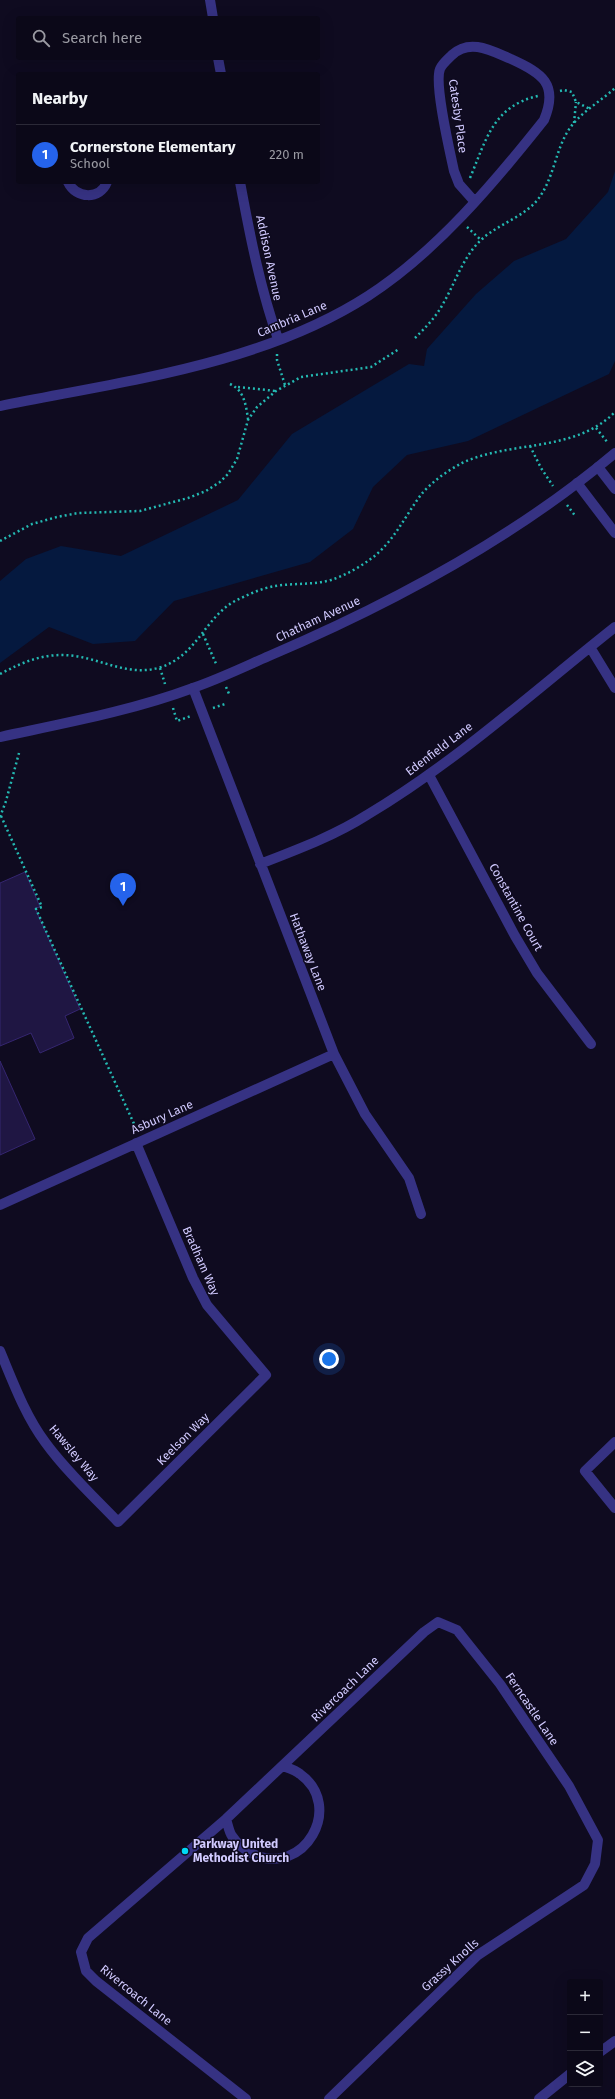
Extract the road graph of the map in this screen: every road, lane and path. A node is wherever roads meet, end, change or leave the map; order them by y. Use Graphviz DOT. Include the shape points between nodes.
graph roads {
  1 [pos="210,0"];
  2 [pos="213,16"];
  3 [pos="218,60"];
  4 [pos="221,72"];
  5 [pos="615,88"];
  6 [pos="549,95"];
  7 [pos="576,102"];
  8 [pos="590,109"];
  9 [pos="574,123"];
  10 [pos="70,184"];
  11 [pos="106,184"];
  12 [pos="240,184"];
  13 [pos="464,191"];
  14 [pos="475,202"];
  15 [pos="458,218"];
  16 [pos="481,240"];
  17 [pos="415,338"];
  18 [pos="278,339"];
  19 [pos="399,349"];
  20 [pos="230,384"];
  21 [pos="285,385"];
  22 [pos="238,387"];
  23 [pos="276,391"];
  24 [pos="0,406"];
  25 [pos="615,412"];
  26 [pos="248,420"];
  27 [pos="596,428"];
  28 [pos="530,446"];
  29 [pos="613,449"];
  30 [pos="598,467"];
  31 [pos="577,484"];
  32 [pos="615,489"];
  33 [pos="560,495"];
  34 [pos="576,517"];
  35 [pos="615,533"];
  36 [pos="0,541"];
  37 [pos="615,627"];
  38 [pos="590,647"];
  39 [pos="160,668"];
  40 [pos="0,674"];
  41 [pos="194,688"];
  42 [pos="615,688"];
  43 [pos="169,696"];
  44 [pos="185,718"];
  45 [pos="0,737"];
  46 [pos="19,753"];
  47 [pos="430,775"];
  48 [pos="0,816"];
  49 [pos="260,864"];
  50 [pos="591,1044"];
  51 [pos="334,1054"];
  52 [pos="135,1126"];
  53 [pos="136,1143"];
  54 [pos="0,1205"];
  55 [pos="421,1214"];
  56 [pos="0,1351"];
  57 [pos="266,1374"];
  58 [pos="615,1442"];
  59 [pos="615,1508"];
  60 [pos="118,1522"];
  61 [pos="424,1632"];
  62 [pos="283,1766"];
  63 [pos="226,1819"];
  64 [pos="598,1840"];
  65 [pos="615,2041"];
  66 [pos="601,2051"];
  67 [pos="567,2076"];
  68 [pos="246,2099"];
  69 [pos="329,2099"];
  70 [pos="539,2099"];
  1 -- 2 [label="street"];
  3 -- 4 [label="street"];
  5 -- 8 [label="path"];
  6 -- 7 [label="path" via="569,91"];
  6 -- 13 [label="path" via="519,102 499,117 488,132"];
  6 -- 13 [label="street, Catesby Place" via="541,75 533,69 483,47 462,48 447,60 440,68 439,86 454,171"];
  6 -- 14 [label="street, Cambria Lane" via="544,120"];
  7 -- 8 [label="path"];
  7 -- 9 [label="path"];
  8 -- 9 [label="path"];
  9 -- 16 [label="path" via="567,132 540,196 530,207"];
  10 -- 11 [label="street" via="76,192 84,196 100,192"];
  12 -- 18 [label="street, Addison Avenue" via="256,268"];
  13 -- 14 [label="street, Catesby Place"];
  14 -- 15 [label="street, Cambria Lane"];
  15 -- 16 [label="path"];
  15 -- 18 [label="street, Cambria Lane" via="436,241 368,296 325,321"];
  16 -- 17 [label="path" via="463,264 444,303"];
  18 -- 21 [label="path" via="277,360"];
  18 -- 24 [label="street, Cambria Lane" via="246,352 189,367"];
  19 -- 21 [label="path" via="371,367 320,373 301,377"];
  20 -- 22 [label="path"];
  21 -- 23 [label="path"];
  22 -- 23 [label="path"];
  22 -- 26 [label="path" via="246,405"];
  23 -- 26 [label="path" via="257,407"];
  25 -- 27 [label="path"];
  26 -- 36 [label="path" via="236,459 228,474 206,491 140,511 57,517 32,524"];
  27 -- 28 [label="path" via="568,439"];
  27 -- 29 [label="path"];
  28 -- 33 [label="path" via="541,468"];
  28 -- 39 [label="path" via="486,454 462,463 447,472 421,495 389,543 373,557 331,580 274,586 235,601 222,609 194,645"];
  29 -- 30 [label="street, Chatham Avenue"];
  30 -- 31 [label="street, Chatham Avenue"];
  30 -- 32 [label="street"];
  31 -- 33 [label="street, Chatham Avenue"];
  31 -- 35 [label="street"];
  33 -- 34 [label="path"];
  33 -- 41 [label="street, Chatham Avenue" via="490,542 392,598 309,639"];
  37 -- 38 [label="street, Edenfield Lane"];
  38 -- 42 [label="street"];
  38 -- 47 [label="street, Edenfield Lane"];
  39 -- 40 [label="path" via="117,668 76,656 59,655 26,660"];
  39 -- 43 [label="path"];
  41 -- 43 [label="street, Chatham Avenue"];
  41 -- 49 [label="street, Hathaway Lane"];
  43 -- 44 [label="path" via="177,721"];
  43 -- 45 [label="street, Chatham Avenue" via="98,716"];
  46 -- 48 [label="path"];
  47 -- 49 [label="street, Edenfield Lane" via="366,816"];
  47 -- 50 [label="street, Constantine Court" via="537,973"];
  48 -- 52 [label="path" via="42,906 36,909"];
  49 -- 51 [label="street, Hathaway Lane"];
  51 -- 53 [label="street, Asbury Lane"];
  51 -- 55 [label="street, Hathaway Lane" via="365,1114 409,1178"];
  53 -- 54 [label="street, Asbury Lane"];
  53 -- 57 [label="street, Bradham Way" via="207,1305"];
  56 -- 60 [label="street, Hawsley Way" via="25,1409 44,1442"];
  57 -- 60 [label="street, Keelson Way"];
  58 -- 59 [label="street" via="586,1471"];
  61 -- 62 [label="street, Rivercoach Lane"];
  61 -- 64 [label="street, Ferncastle Lane" via="438,1622 457,1630 500,1684 569,1786"];
  62 -- 63 [label="street, Rivercoach Lane"];
  62 -- 63 [label="street" via="300,1774 312,1787 319,1804 318,1823 311,1840 297,1852 280,1858 262,1858 245,1850 232,1836"];
  63 -- 68 [label="street, Rivercoach Lane" via="88,1938 81,1952 86,1971 96,1981"];
  64 -- 69 [label="street, Grassy Knolls" via="595,1864 584,1885 478,1955"];
  65 -- 66 [label="street"];
  67 -- 70 [label="street"];
}
